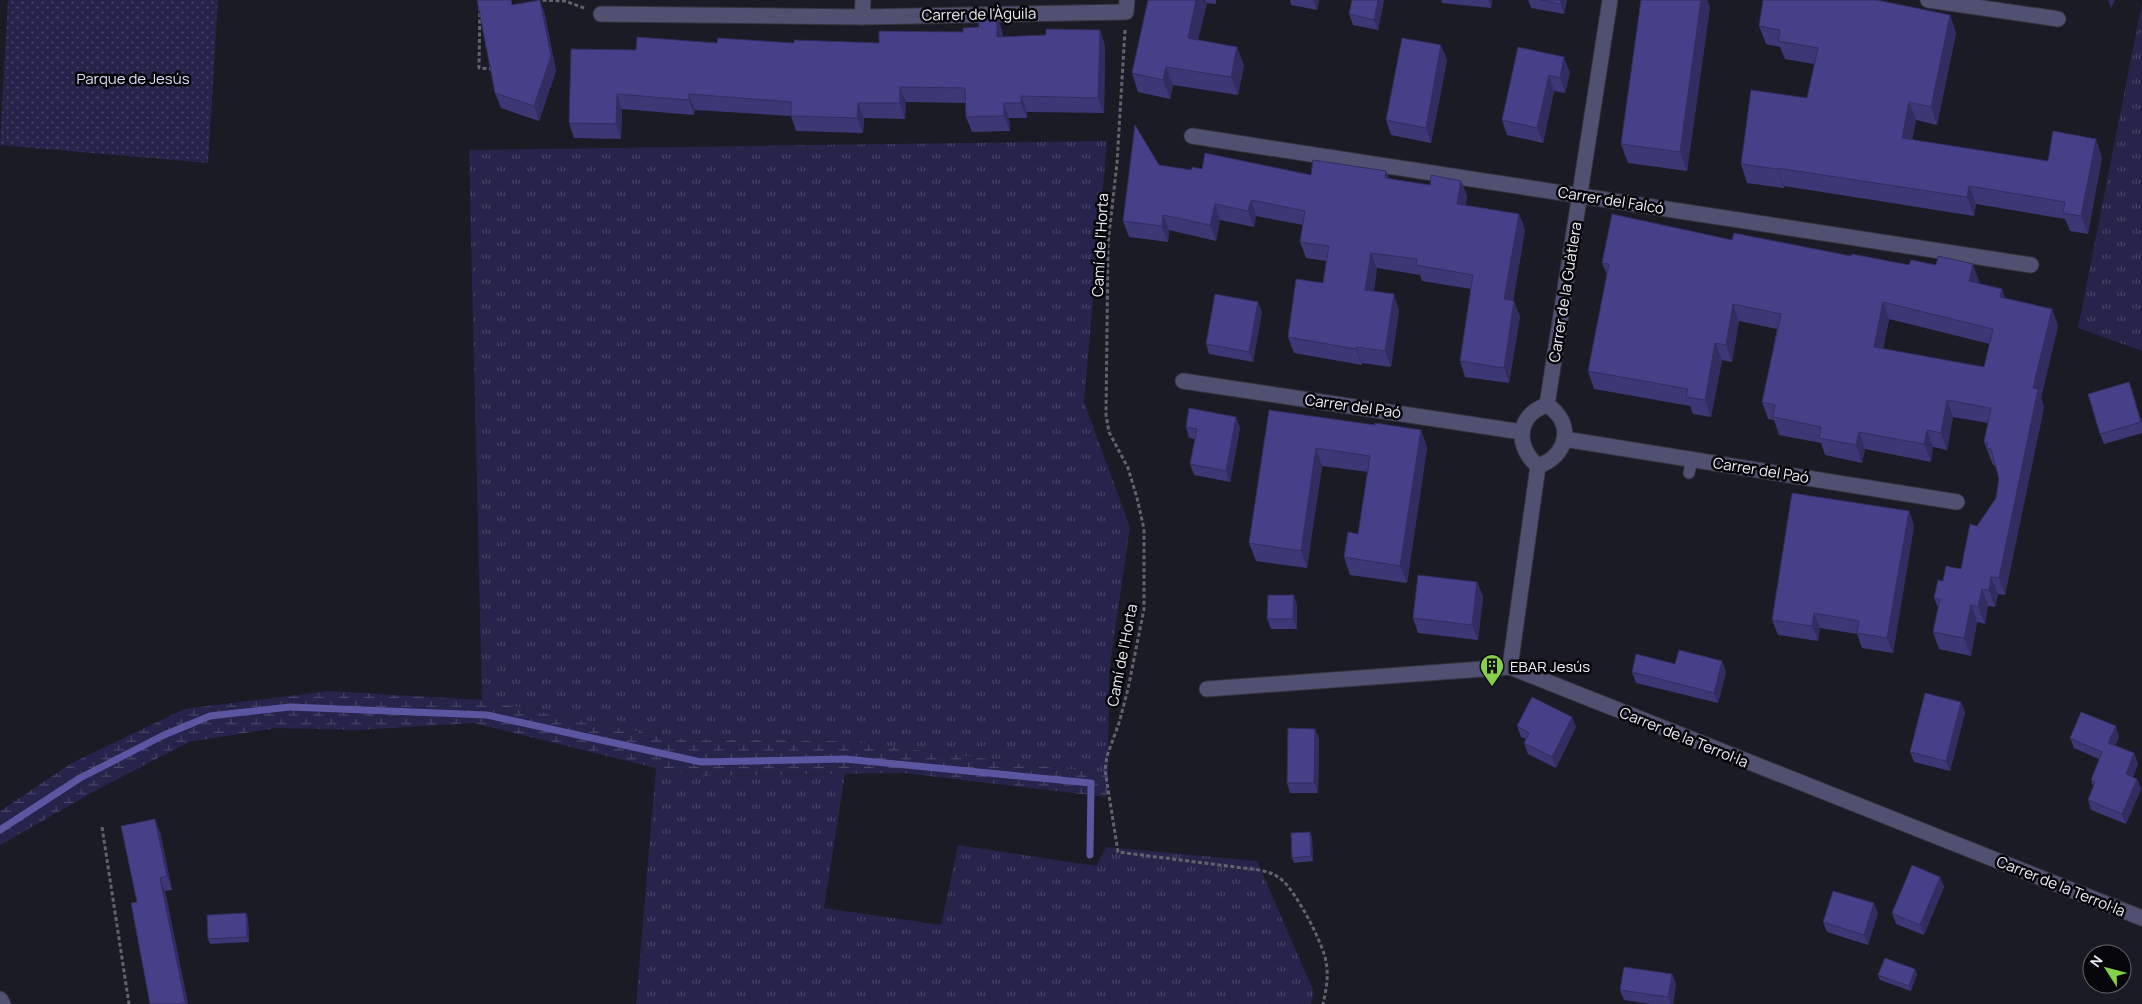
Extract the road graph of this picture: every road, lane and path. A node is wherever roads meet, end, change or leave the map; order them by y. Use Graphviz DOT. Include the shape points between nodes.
graph roads {
  1 [pos="480,0"];
  2 [pos="536,0"];
  3 [pos="863,0"];
  4 [pos="1610,0"];
  5 [pos="1928,0"];
  6 [pos="1127,6"];
  7 [pos="601,14"];
  8 [pos="862,17"];
  9 [pos="2058,19"];
  10 [pos="504,70"];
  11 [pos="1192,136"];
  12 [pos="1580,195"];
  13 [pos="2031,265"];
  14 [pos="1183,381"];
  15 [pos="1547,405"];
  16 [pos="1522,432"];
  17 [pos="1564,438"];
  18 [pos="1538,466"];
  19 [pos="1958,502"];
  20 [pos="1510,667"];
  21 [pos="1207,689"];
  22 [pos="102,827"];
  23 [pos="2142,918"];
  24 [pos="0,999"];
  25 [pos="3,1004"];
  26 [pos="129,1004"];
  27 [pos="1323,1004"];
  1 -- 10 [label="path" via="478,68"];
  2 -- 7 [label="path" via="565,1"];
  3 -- 8 [label="street"];
  4 -- 12 [label="street, Carrer de la Guàtlera"];
  5 -- 9 [label="street"];
  6 -- 8 [label="street, Carrer de l'Àguila"];
  6 -- 27 [label="path, Camí de l'Horta" via="1117,163 1108,244 1106,415 1109,432 1128,468 1138,498 1144,529 1144,609 1128,689 1105,770 1118,852 1272,873 1284,882 1318,934 1326,962"];
  7 -- 8 [label="street, Carrer de l'Àguila"];
  11 -- 12 [label="street, Carrer del Falcó"];
  12 -- 13 [label="street, Carrer del Falcó"];
  12 -- 15 [label="street, Carrer de la Guàtlera"];
  14 -- 16 [label="street, Carrer del Paó"];
  15 -- 16 [label="street" via="1528,417"];
  15 -- 17 [label="street" via="1564,423"];
  16 -- 18 [label="street" via="1522,444 1528,458"];
  17 -- 18 [label="street" via="1551,462"];
  17 -- 19 [label="street, Carrer del Paó" via="1690,466"];
  18 -- 20 [label="street"];
  20 -- 21 [label="street, Carrer de la Terrol·la"];
  20 -- 23 [label="street, Carrer de la Terrol·la"];
  22 -- 26 [label="path"];
  24 -- 25 [label="street"];
}
